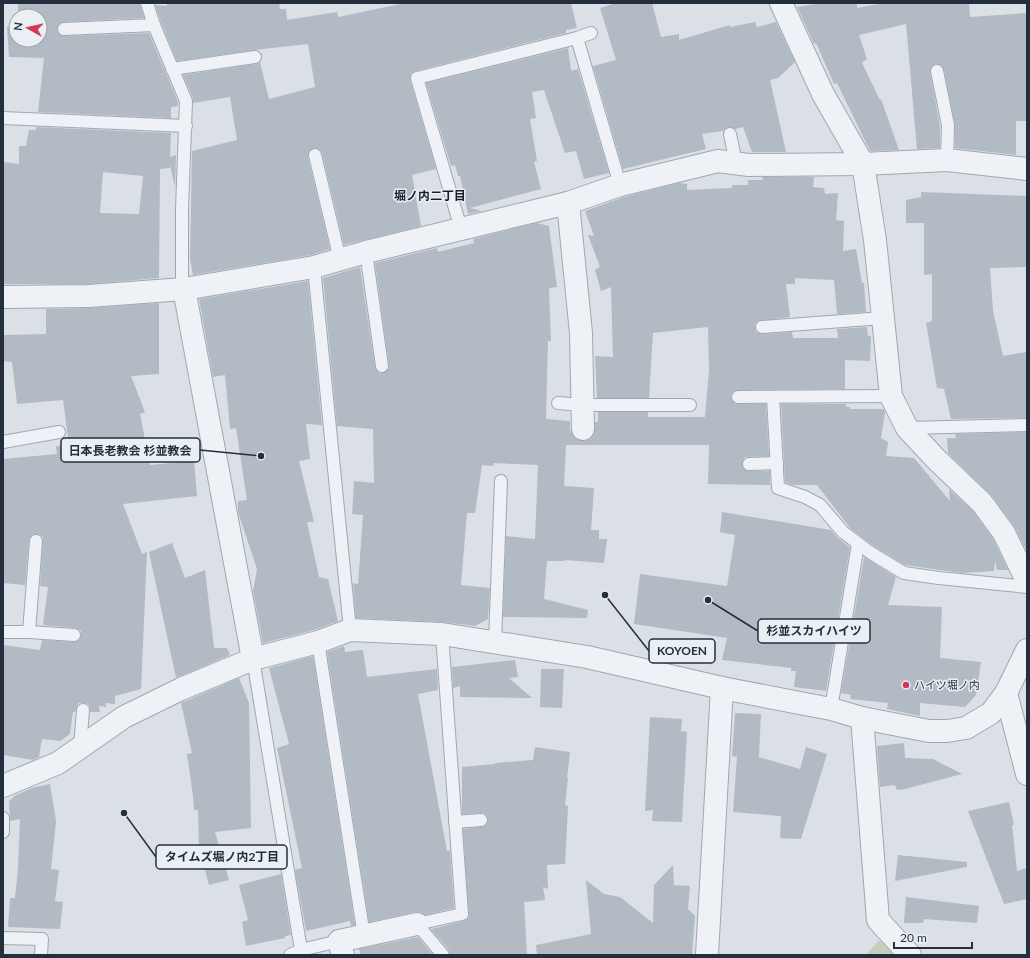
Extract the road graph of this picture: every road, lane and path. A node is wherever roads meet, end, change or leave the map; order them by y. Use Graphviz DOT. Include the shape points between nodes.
graph roads {
  1 [pos="147,3"];
  2 [pos="781,3"];
  3 [pos="154,25"];
  4 [pos="64,29"];
  5 [pos="591,33"];
  6 [pos="577,38"];
  7 [pos="255,57"];
  8 [pos="172,69"];
  9 [pos="937,70"];
  10 [pos="3,118"];
  11 [pos="186,126"];
  12 [pos="730,134"];
  13 [pos="315,155"];
  14 [pos="947,160"];
  15 [pos="736,163"];
  16 [pos="863,164"];
  17 [pos="1027,169"];
  18 [pos="620,185"];
  19 [pos="568,203"];
  20 [pos="461,229"];
  21 [pos="366,252"];
  22 [pos="340,260"];
  23 [pos="314,267"];
  24 [pos="184,289"];
  25 [pos="3,297"];
  26 [pos="883,318"];
  27 [pos="762,327"];
  28 [pos="382,366"];
  29 [pos="891,396"];
  30 [pos="738,397"];
  31 [pos="773,397"];
  32 [pos="558,403"];
  33 [pos="582,405"];
  34 [pos="690,405"];
  35 [pos="1027,425"];
  36 [pos="907,428"];
  37 [pos="583,429"];
  38 [pos="59,432"];
  39 [pos="3,442"];
  40 [pos="777,463"];
  41 [pos="749,464"];
  42 [pos="501,481"];
  43 [pos="36,541"];
  44 [pos="858,544"];
  45 [pos="1027,581"];
  46 [pos="1027,588"];
  47 [pos="350,630"];
  48 [pos="3,632"];
  49 [pos="29,632"];
  50 [pos="442,634"];
  51 [pos="74,635"];
  52 [pos="318,642"];
  53 [pos="494,642"];
  54 [pos="1027,650"];
  55 [pos="253,659"];
  56 [pos="722,688"];
  57 [pos="1006,693"];
  58 [pos="831,709"];
  59 [pos="83,710"];
  60 [pos="862,718"];
  61 [pos="80,747"];
  62 [pos="1027,774"];
  63 [pos="3,786"];
  64 [pos="3,818"];
  65 [pos="481,820"];
  66 [pos="455,822"];
  67 [pos="3,832"];
  68 [pos="417,924"];
  69 [pos="364,936"];
  70 [pos="3,938"];
  71 [pos="341,948"];
  72 [pos="296,952"];
  73 [pos="41,955"];
  74 [pos="442,955"];
  75 [pos="707,955"];
  76 [pos="910,955"];
  1 -- 3 [label="lane"];
  2 -- 16 [label="street" via="823,94"];
  3 -- 4 [label="lane"];
  3 -- 8 [label="lane"];
  5 -- 6 [label="lane"];
  6 -- 18 [label="lane"];
  6 -- 20 [label="lane" via="417,78"];
  7 -- 8 [label="lane"];
  8 -- 11 [label="lane" via="186,101"];
  9 -- 14 [label="lane" via="948,125"];
  10 -- 11 [label="lane"];
  11 -- 24 [label="lane" via="182,209"];
  12 -- 15 [label="lane"];
  13 -- 22 [label="lane"];
  14 -- 16 [label="street"];
  14 -- 17 [label="street"];
  15 -- 16 [label="street"];
  15 -- 18 [label="street" via="718,162"];
  16 -- 26 [label="street" via="875,240"];
  18 -- 19 [label="street"];
  19 -- 20 [label="street"];
  19 -- 33 [label="street" via="581,333"];
  20 -- 21 [label="street"];
  21 -- 22 [label="street"];
  21 -- 28 [label="lane"];
  22 -- 23 [label="street"];
  23 -- 24 [label="street"];
  23 -- 47 [label="lane"];
  24 -- 25 [label="street" via="89,296"];
  24 -- 55 [label="street"];
  26 -- 27 [label="lane"];
  26 -- 29 [label="street"];
  29 -- 31 [label="lane"];
  29 -- 36 [label="street"];
  30 -- 31 [label="lane"];
  31 -- 40 [label="lane"];
  32 -- 33 [label="lane"];
  33 -- 34 [label="lane"];
  33 -- 37 [label="street"];
  35 -- 36 [label="lane"];
  36 -- 45 [label="street" via="982,503 1004,533"];
  38 -- 39 [label="lane"];
  40 -- 41 [label="lane"];
  40 -- 44 [label="lane" via="778,488 820,505 842,532"];
  42 -- 53 [label="lane"];
  43 -- 49 [label="lane"];
  44 -- 46 [label="lane" via="904,573"];
  44 -- 58 [label="lane"];
  47 -- 50 [label="street"];
  47 -- 52 [label="street"];
  48 -- 49 [label="lane"];
  49 -- 51 [label="lane"];
  50 -- 53 [label="street"];
  50 -- 66 [label="lane"];
  52 -- 55 [label="street"];
  52 -- 69 [label="lane"];
  53 -- 56 [label="street" via="587,657"];
  54 -- 57 [label="street"];
  55 -- 61 [label="street" via="181,689 124,717"];
  55 -- 72 [label="lane"];
  56 -- 58 [label="street"];
  56 -- 75 [label="street"];
  57 -- 60 [label="street" via="991,713 966,728 929,731"];
  57 -- 62 [label="street"];
  58 -- 60 [label="street"];
  59 -- 61 [label="lane"];
  60 -- 76 [label="street" via="878,920"];
  61 -- 63 [label="street" via="58,763"];
  64 -- 67 [label="lane"];
  65 -- 66 [label="lane"];
  66 -- 68 [label="lane" via="462,914"];
  68 -- 69 [label="street"];
  68 -- 74 [label="lane"];
  69 -- 71 [label="street"];
  70 -- 73 [label="lane" via="42,939"];
  71 -- 72 [label="lane"];
}
